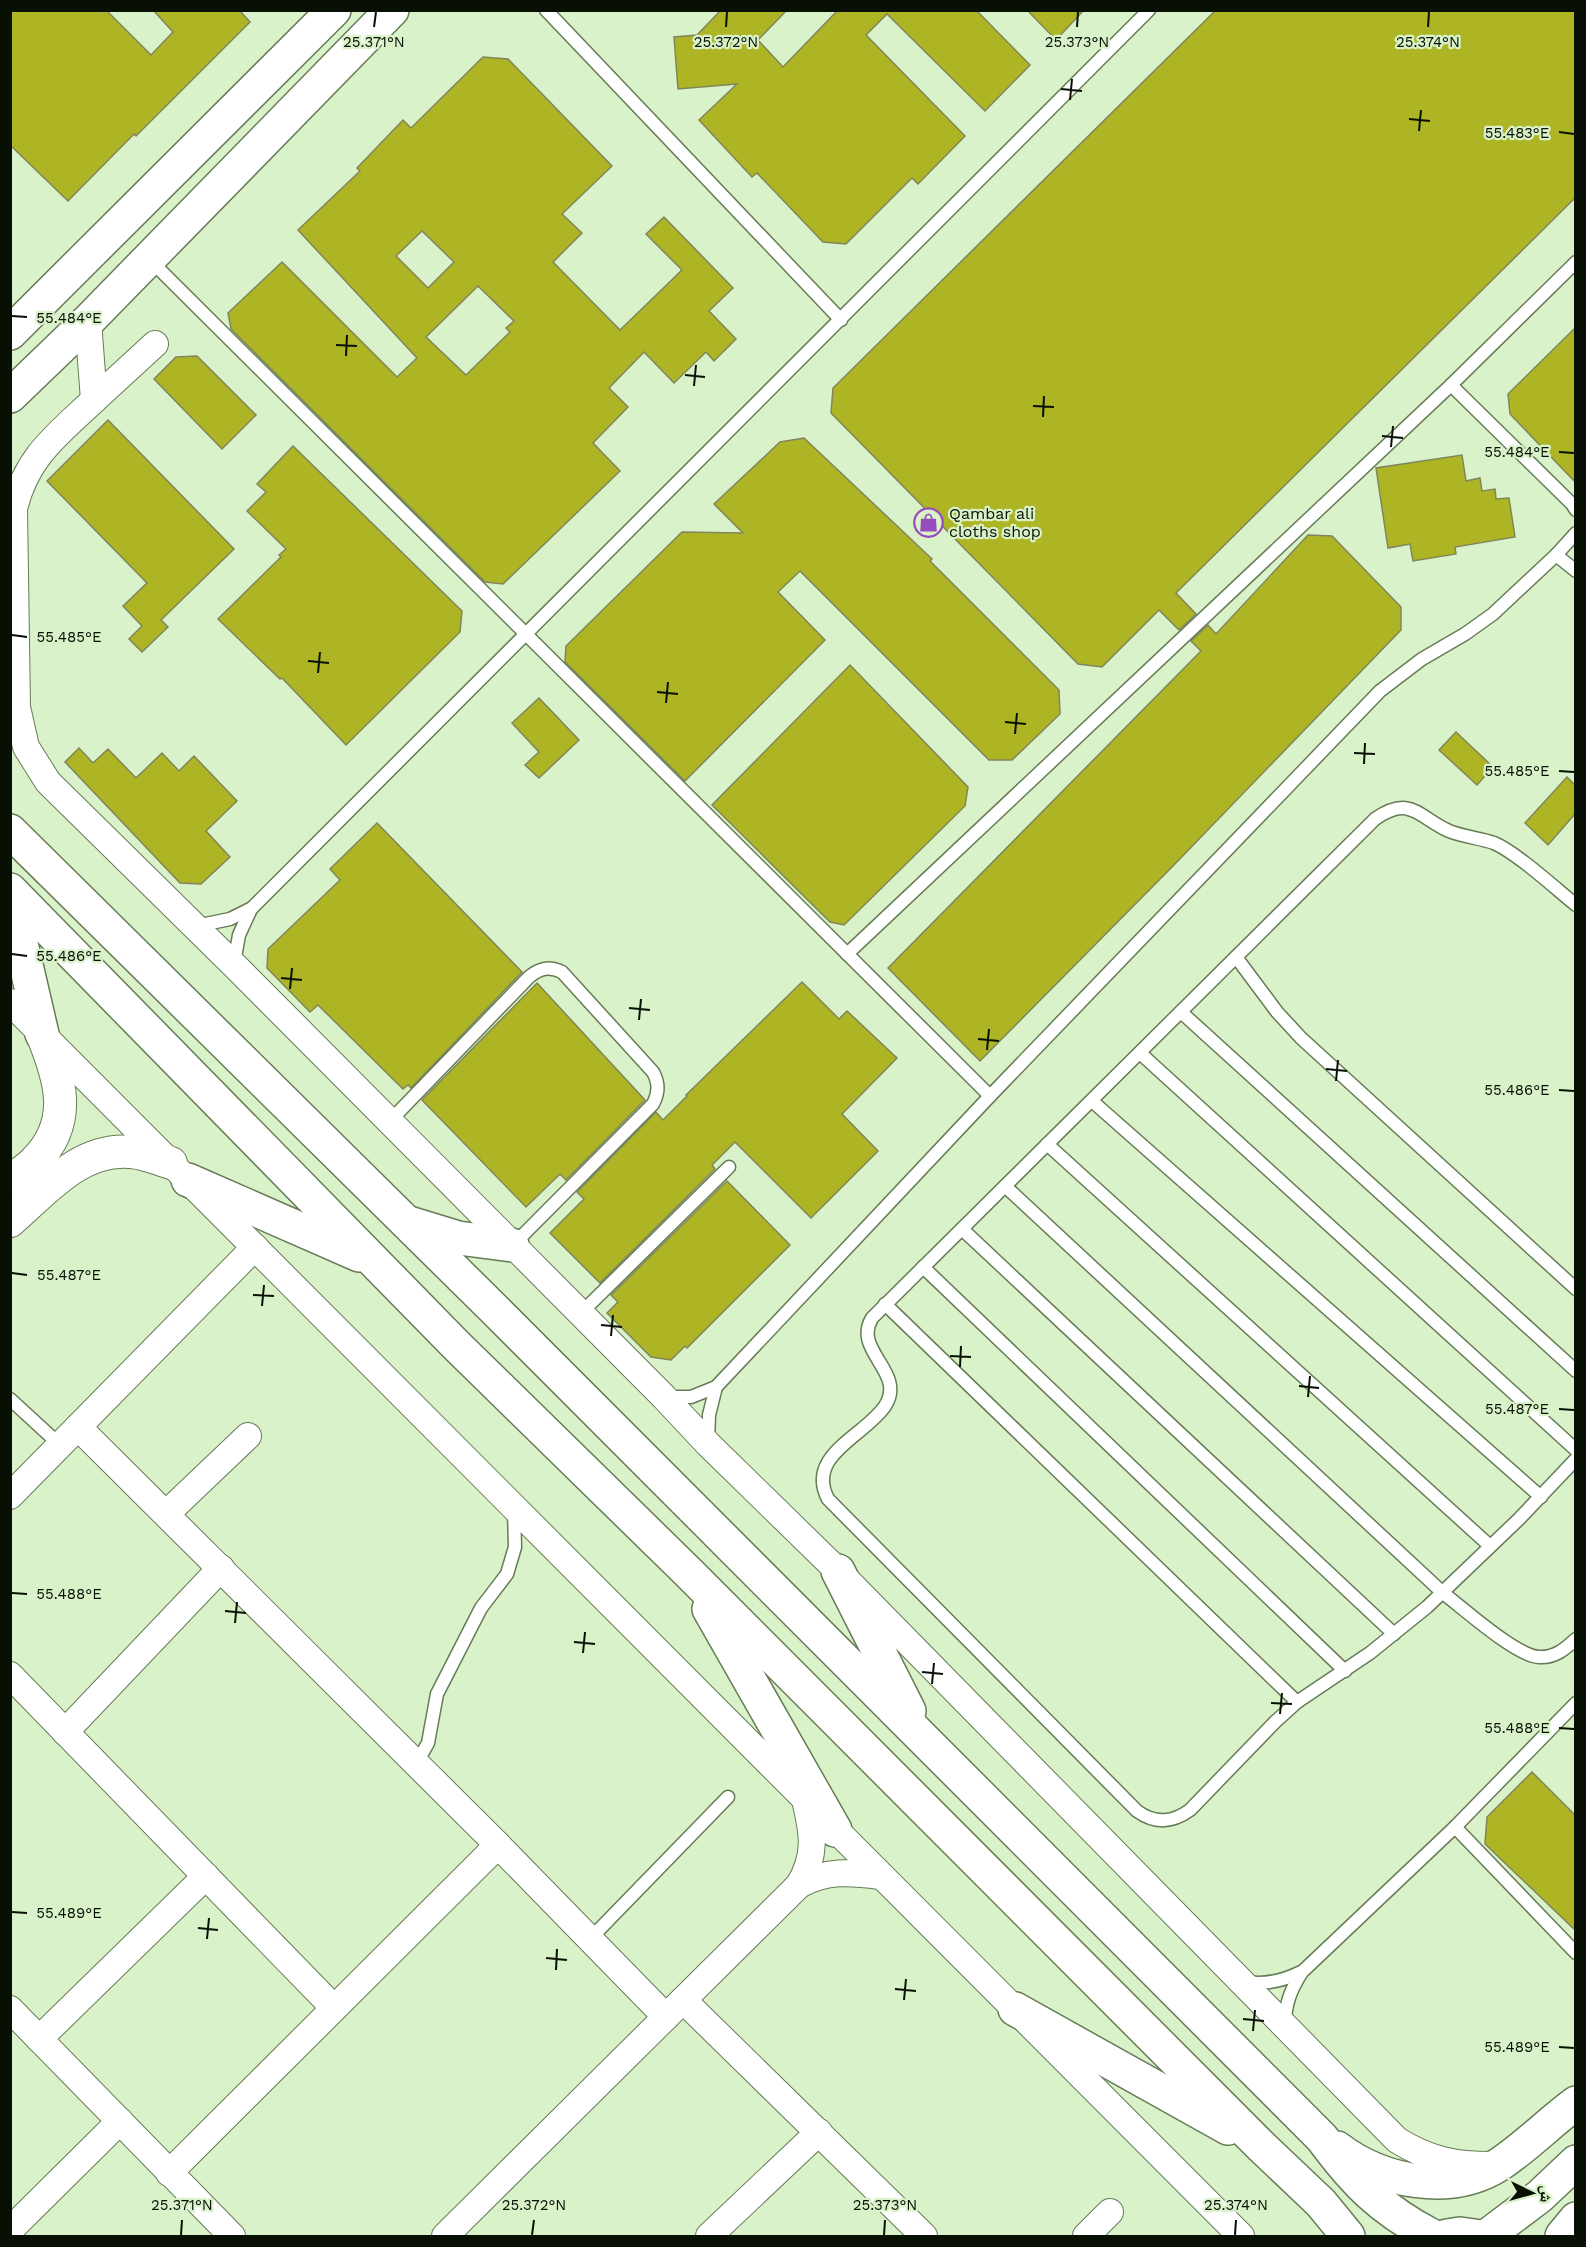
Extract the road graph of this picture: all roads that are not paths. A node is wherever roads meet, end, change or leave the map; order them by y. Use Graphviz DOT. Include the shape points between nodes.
graph roads {
  1 [pos="334,10"];
  2 [pos="392,10"];
  3 [pos="546,10"];
  4 [pos="1149,10"];
  5 [pos="148,258"];
  6 [pos="1575,262"];
  7 [pos="841,320"];
  8 [pos="88,321"];
  9 [pos="10,333"];
  10 [pos="155,344"];
  11 [pos="1451,385"];
  12 [pos="10,396"];
  13 [pos="94,400"];
  14 [pos="1575,510"];
  15 [pos="1575,532"];
  16 [pos="1556,555"];
  17 [pos="1575,571"];
  18 [pos="527,634"];
  19 [pos="10,831"];
  20 [pos="10,890"];
  21 [pos="10,896"];
  22 [pos="1575,905"];
  23 [pos="252,908"];
  24 [pos="195,927"];
  25 [pos="848,954"];
  26 [pos="1236,957"];
  27 [pos="234,965"];
  28 [pos="10,1002"];
  29 [pos="1181,1012"];
  30 [pos="42,1034"];
  31 [pos="1140,1053"];
  32 [pos="990,1096"];
  33 [pos="1092,1101"];
  34 [pos="389,1122"];
  35 [pos="51,1140"];
  36 [pos="1047,1144"];
  37 [pos="78,1164"];
  38 [pos="729,1167"];
  39 [pos="180,1172"];
  40 [pos="10,1181"];
  41 [pos="1005,1186"];
  42 [pos="10,1221"];
  43 [pos="406,1222"];
  44 [pos="962,1229"];
  45 [pos="512,1245"];
  46 [pos="255,1247"];
  47 [pos="375,1262"];
  48 [pos="923,1267"];
  49 [pos="1575,1289"];
  50 [pos="885,1305"];
  51 [pos="580,1314"];
  52 [pos="1575,1371"];
  53 [pos="717,1387"];
  54 [pos="664,1396"];
  55 [pos="10,1399"];
  56 [pos="78,1427"];
  57 [pos="248,1436"];
  58 [pos="708,1444"];
  59 [pos="60,1445"];
  60 [pos="1575,1450"];
  61 [pos="1575,1459"];
  62 [pos="10,1496"];
  63 [pos="1541,1497"];
  64 [pos="513,1505"];
  65 [pos="166,1514"];
  66 [pos="1490,1546"];
  67 [pos="220,1568"];
  68 [pos="838,1571"];
  69 [pos="689,1573"];
  70 [pos="1443,1593"];
  71 [pos="1394,1634"];
  72 [pos="1575,1639"];
  73 [pos="1345,1671"];
  74 [pos="10,1675"];
  75 [pos="1297,1702"];
  76 [pos="1575,1703"];
  77 [pos="65,1732"];
  78 [pos="922,1737"];
  79 [pos="416,1764"];
  80 [pos="728,1797"];
  81 [pos="805,1800"];
  82 [pos="1455,1827"];
  83 [pos="835,1830"];
  84 [pos="498,1845"];
  85 [pos="206,1876"];
  86 [pos="881,1876"];
  87 [pos="799,1885"];
  88 [pos="590,1939"];
  89 [pos="1575,1953"];
  90 [pos="1302,1972"];
  91 [pos="1242,1982"];
  92 [pos="334,2008"];
  93 [pos="675,2008"];
  94 [pos="10,2009"];
  95 [pos="1015,2009"];
  96 [pos="1285,2026"];
  97 [pos="39,2039"];
  98 [pos="1575,2103"];
  99 [pos="120,2121"];
  100 [pos="819,2132"];
  101 [pos="1322,2138"];
  102 [pos="1262,2147"];
  103 [pos="1575,2162"];
  104 [pos="1499,2165"];
  105 [pos="169,2173"];
  106 [pos="1110,2212"];
  107 [pos="1575,2219"];
  108 [pos="10,2230"];
  109 [pos="232,2236"];
  110 [pos="445,2236"];
  111 [pos="709,2236"];
  112 [pos="924,2236"];
  113 [pos="1086,2236"];
  114 [pos="1241,2236"];
  115 [pos="1348,2236"];
  116 [pos="1432,2236"];
  117 [pos="1446,2236"];
  118 [pos="1475,2236"];
  119 [pos="1487,2236"];
  120 [pos="1562,2236"];
  1 -- 9 [label="main road"];
  2 -- 5 [label="main road"];
  3 -- 7 [label="lane"];
  4 -- 7 [label="lane"];
  5 -- 8 [label="main road"];
  5 -- 18 [label="lane"];
  6 -- 11 [label="lane"];
  7 -- 18 [label="lane"];
  8 -- 12 [label="main road"];
  8 -- 13 [label="street"];
  10 -- 13 [label="street"];
  11 -- 14 [label="lane"];
  11 -- 25 [label="lane"];
  13 -- 24 [label="street" via="36,458 23,478 14,509 21,728 36,766 48,782"];
  15 -- 16 [label="lane"];
  16 -- 17 [label="lane"];
  16 -- 32 [label="lane" via="1492,615 1380,691"];
  18 -- 23 [label="lane"];
  18 -- 25 [label="lane"];
  19 -- 43 [label="main road"];
  20 -- 47 [label="main road"];
  21 -- 30 [label="main road"];
  22 -- 26 [label="lane" via="1494,843 1436,825 1418,811 1395,809 1374,819"];
  23 -- 24 [label="lane" via="230,919"];
  23 -- 27 [label="lane" via="239,935"];
  24 -- 27 [label="street"];
  25 -- 32 [label="lane"];
  26 -- 29 [label="lane"];
  26 -- 49 [label="lane" via="1301,1038"];
  27 -- 34 [label="street"];
  28 -- 30 [label="street"];
  29 -- 31 [label="lane"];
  29 -- 52 [label="lane"];
  30 -- 35 [label="street" via="61,1096"];
  30 -- 39 [label="street"];
  31 -- 33 [label="lane"];
  31 -- 60 [label="lane"];
  32 -- 53 [label="lane"];
  33 -- 36 [label="lane"];
  33 -- 63 [label="lane"];
  34 -- 45 [label="street"];
  34 -- 45 [label="lane" via="529,977 541,969 562,972 653,1072 657,1096"];
  35 -- 37 [label="street" via="66,1128 79,1131 87,1147"];
  35 -- 40 [label="street" via="35,1161"];
  36 -- 41 [label="lane"];
  36 -- 66 [label="lane"];
  37 -- 39 [label="street" via="117,1152 143,1154"];
  37 -- 42 [label="street"];
  38 -- 51 [label="lane"];
  39 -- 46 [label="street"];
  39 -- 47 [label="main road"];
  41 -- 44 [label="lane"];
  41 -- 70 [label="lane"];
  43 -- 45 [label="main road" via="458,1238"];
  43 -- 78 [label="main road"];
  44 -- 48 [label="lane"];
  44 -- 71 [label="lane"];
  45 -- 51 [label="street"];
  46 -- 56 [label="street"];
  46 -- 64 [label="street"];
  47 -- 69 [label="main road"];
  48 -- 50 [label="lane"];
  48 -- 73 [label="lane"];
  50 -- 75 [label="lane"];
  50 -- 75 [label="lane" via="872,1318 866,1333 889,1377 888,1400 826,1463 824,1491 1137,1811 1164,1821 1182,1816"];
  51 -- 54 [label="street"];
  53 -- 54 [label="lane" via="691,1397"];
  53 -- 58 [label="lane" via="709,1415"];
  54 -- 58 [label="street"];
  55 -- 59 [label="lane"];
  56 -- 59 [label="street"];
  56 -- 65 [label="street"];
  57 -- 65 [label="street"];
  58 -- 68 [label="street"];
  59 -- 62 [label="street"];
  61 -- 63 [label="lane"];
  63 -- 66 [label="lane"];
  64 -- 79 [label="lane" via="515,1547 507,1574 481,1608 437,1694 428,1743"];
  64 -- 81 [label="street"];
  65 -- 67 [label="street"];
  66 -- 70 [label="lane"];
  67 -- 77 [label="street"];
  67 -- 79 [label="street"];
  68 -- 78 [label="main road"];
  68 -- 91 [label="street"];
  69 -- 83 [label="main road"];
  69 -- 102 [label="main road"];
  70 -- 71 [label="lane"];
  70 -- 72 [label="lane" via="1517,1649 1533,1656 1559,1653"];
  71 -- 73 [label="lane"];
  73 -- 75 [label="lane"];
  74 -- 77 [label="street"];
  76 -- 82 [label="lane"];
  77 -- 85 [label="street"];
  78 -- 101 [label="main road"];
  79 -- 84 [label="street"];
  80 -- 88 [label="lane"];
  81 -- 83 [label="street"];
  81 -- 87 [label="street" via="812,1854"];
  82 -- 89 [label="lane"];
  82 -- 90 [label="lane"];
  83 -- 86 [label="street"];
  84 -- 88 [label="street"];
  84 -- 92 [label="street"];
  85 -- 92 [label="street"];
  85 -- 97 [label="street"];
  86 -- 87 [label="street" via="834,1872"];
  86 -- 95 [label="street"];
  87 -- 93 [label="street"];
  88 -- 93 [label="street"];
  90 -- 91 [label="lane" via="1267,1983"];
  90 -- 96 [label="lane" via="1290,1992"];
  91 -- 96 [label="street"];
  92 -- 105 [label="street"];
  93 -- 100 [label="street"];
  93 -- 110 [label="street"];
  94 -- 97 [label="street"];
  95 -- 102 [label="main road"];
  95 -- 114 [label="street"];
  96 -- 104 [label="street" via="1397,2140 1417,2153 1469,2165"];
  97 -- 99 [label="street"];
  98 -- 104 [label="main road"];
  99 -- 105 [label="street"];
  99 -- 108 [label="street"];
  100 -- 111 [label="street"];
  100 -- 112 [label="street"];
  101 -- 104 [label="main road" via="1348,2157 1408,2180 1438,2183 1470,2178"];
  101 -- 116 [label="main road" via="1367,2192 1392,2213"];
  102 -- 115 [label="main road"];
  103 -- 119 [label="main road"];
  105 -- 109 [label="street"];
  106 -- 113 [label="street"];
  107 -- 120 [label="main road"];
  117 -- 118 [label="main road"];
}
